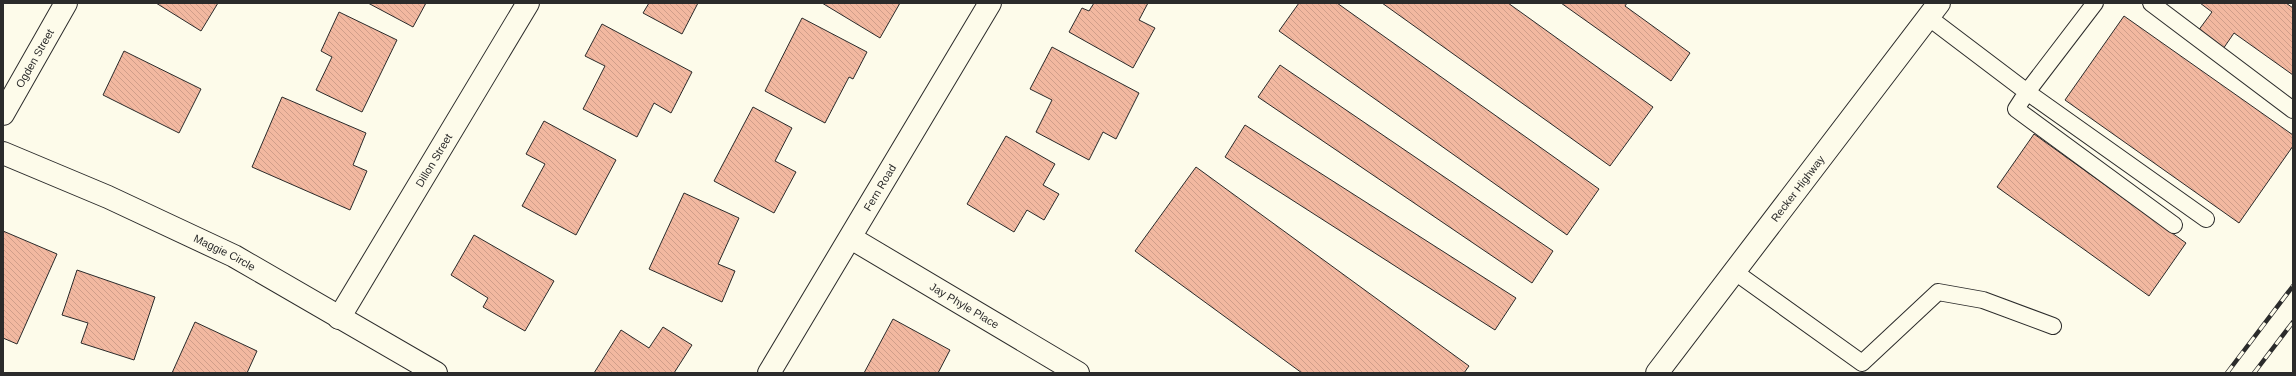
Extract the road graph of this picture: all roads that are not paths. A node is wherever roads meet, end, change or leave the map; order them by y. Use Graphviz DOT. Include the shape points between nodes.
graph roads {
  1 [pos="66,3"];
  2 [pos="528,3"];
  3 [pos="990,3"];
  4 [pos="2095,3"];
  5 [pos="2151,3"];
  6 [pos="1934,10"];
  7 [pos="2027,92"];
  8 [pos="2293,110"];
  9 [pos="3,114"];
  10 [pos="3,152"];
  11 [pos="2206,219"];
  12 [pos="2174,225"];
  13 [pos="851,238"];
  14 [pos="1735,272"];
  15 [pos="339,318"];
  16 [pos="2053,326"];
  17 [pos="1858,368"];
  18 [pos="436,373"];
  19 [pos="770,373"];
  20 [pos="1078,373"];
  21 [pos="1657,373"];
  1 -- 9 [label="street, Ogden Street"];
  2 -- 15 [label="street, Dillon Street"];
  3 -- 13 [label="street, Fern Road"];
  4 -- 7 [label="lane"];
  5 -- 8 [label="lane"];
  6 -- 7 [label="lane"];
  6 -- 14 [label="street, Recker Highway"];
  7 -- 11 [label="lane"];
  7 -- 12 [label="lane" via="2016,109"];
  10 -- 15 [label="street, Maggie Circle" via="108,197 234,256"];
  13 -- 19 [label="street, Fern Road"];
  13 -- 20 [label="street, Jay Phyle Place"];
  14 -- 17 [label="lane"];
  14 -- 21 [label="street, Recker Highway"];
  15 -- 18 [label="street, Maggie Circle"];
  16 -- 17 [label="lane" via="1983,300 1938,292"];
}
